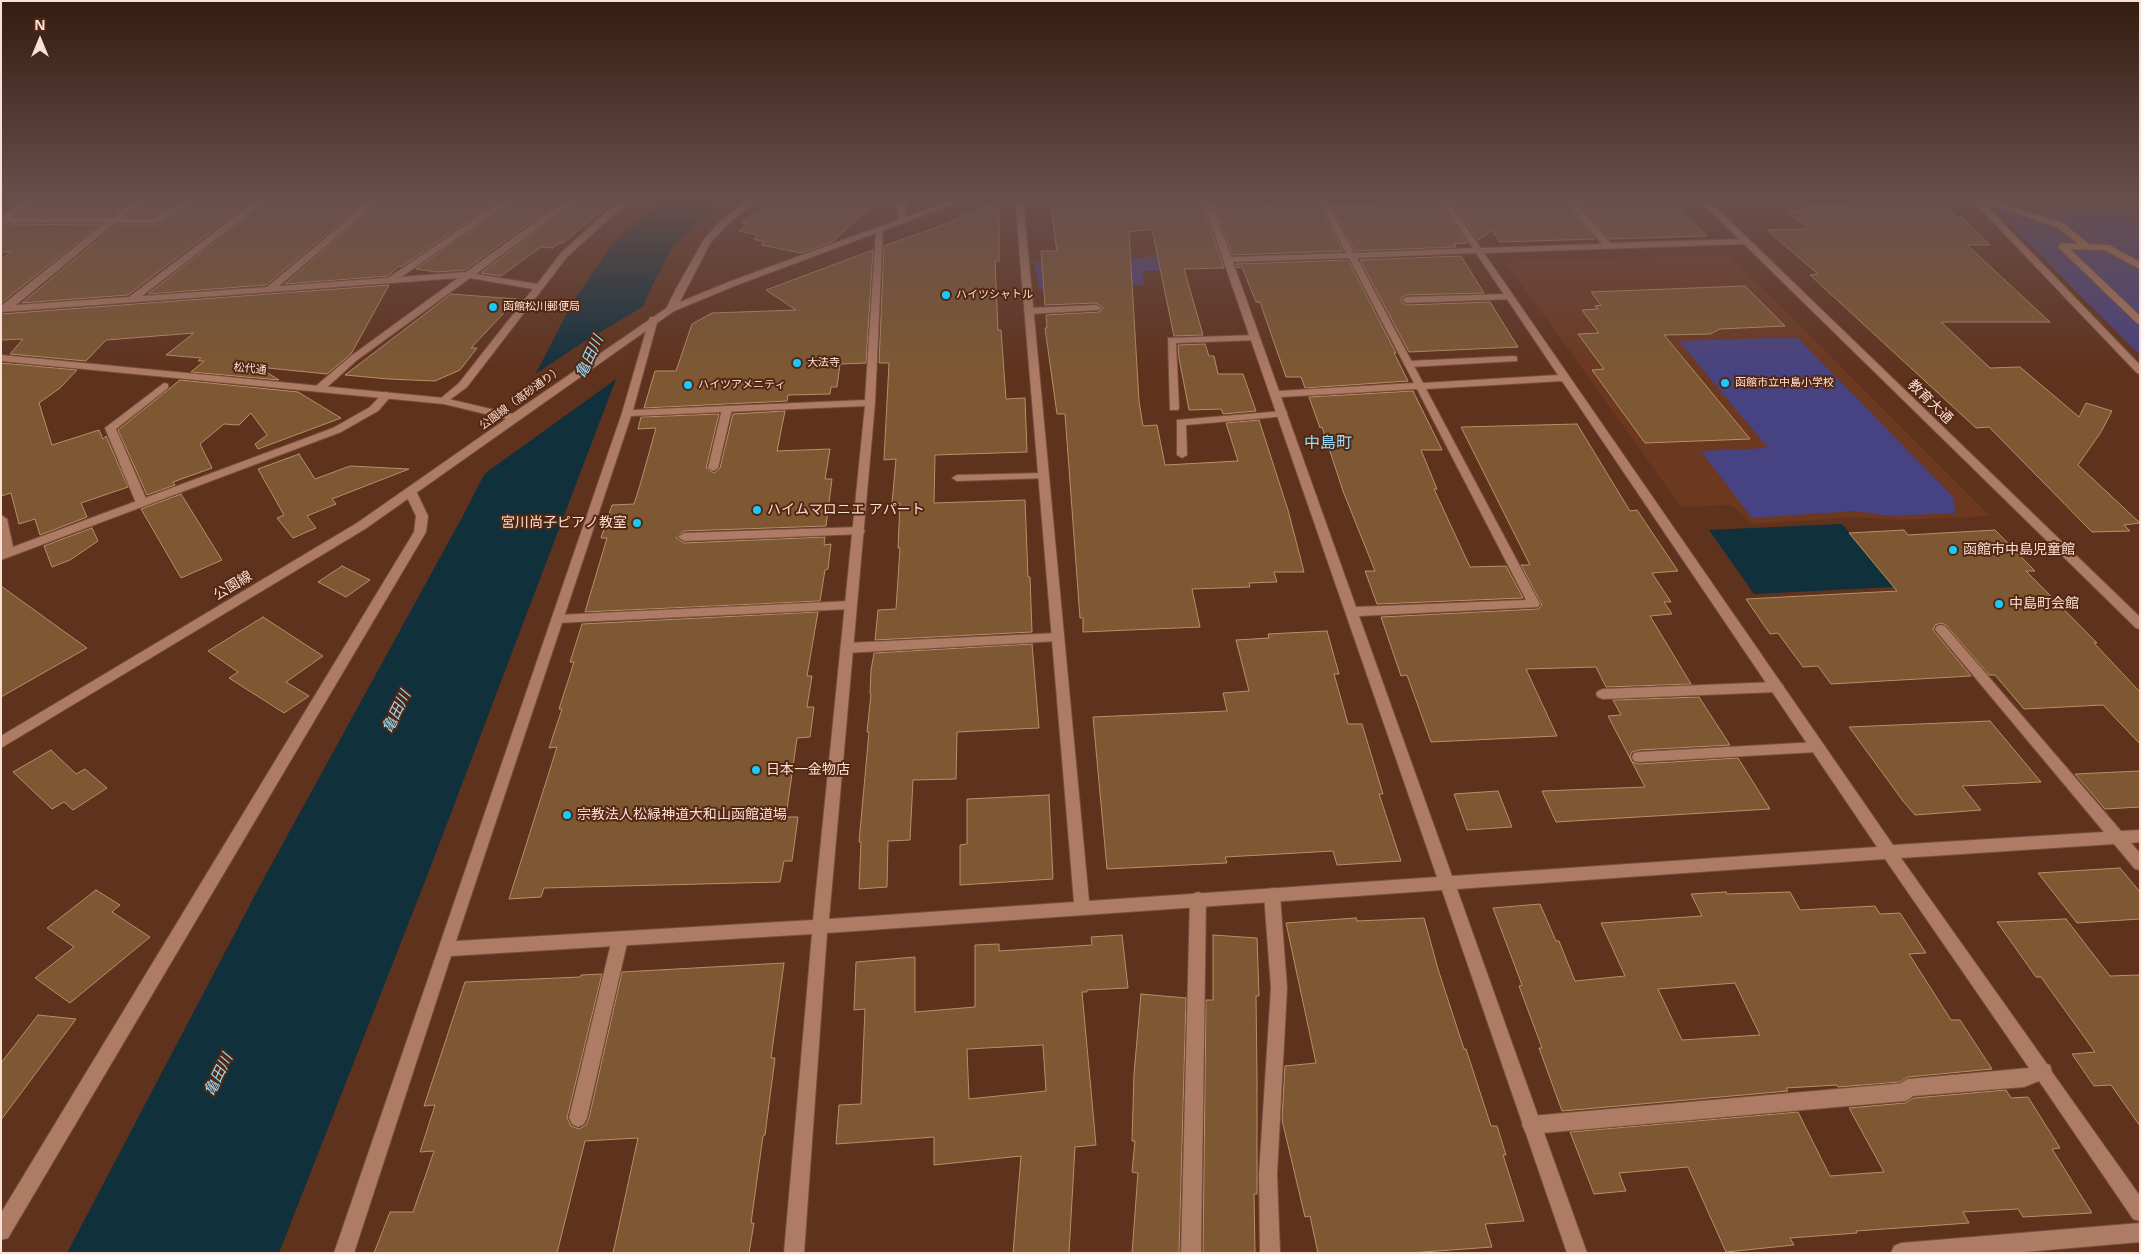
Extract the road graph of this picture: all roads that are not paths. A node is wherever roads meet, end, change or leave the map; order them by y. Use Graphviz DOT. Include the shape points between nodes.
graph roads {
  1 [pos="68,258"];
  2 [pos="187,258"];
  3 [pos="307,258"];
  4 [pos="424,258"];
  5 [pos="491,258"];
  6 [pos="563,258"];
  7 [pos="698,258"];
  8 [pos="804,258"];
  9 [pos="878,258"];
  10 [pos="1024,258"];
  11 [pos="1290,258"];
  12 [pos="1353,258"];
  13 [pos="1483,258"];
  14 [pos="1762,258"];
  15 [pos="2032,258"];
  16 [pos="2074,258"];
  17 [pos="2125,258"];
  18 [pos="1228,260"];
  19 [pos="2140,266"];
  20 [pos="467,275"];
  21 [pos="391,280"];
  22 [pos="538,287"];
  23 [pos="270,289"];
  24 [pos="1510,297"];
  25 [pos="132,299"];
  26 [pos="1406,300"];
  27 [pos="1096,308"];
  28 [pos="4,309"];
  29 [pos="671,309"];
  30 [pos="1029,311"];
  31 [pos="654,319"];
  32 [pos="2140,322"];
  33 [pos="1256,338"];
  34 [pos="1,358"];
  35 [pos="1514,359"];
  36 [pos="1409,364"];
  37 [pos="2140,371"];
  38 [pos="1566,378"];
  39 [pos="1419,385"];
  40 [pos="164,386"];
  41 [pos="320,388"];
  42 [pos="1276,394"];
  43 [pos="387,395"];
  44 [pos="444,401"];
  45 [pos="870,403"];
  46 [pos="1174,408"];
  47 [pos="727,409"];
  48 [pos="627,413"];
  49 [pos="1283,414"];
  50 [pos="514,418"];
  51 [pos="475,447"];
  52 [pos="1182,455"];
  53 [pos="712,468"];
  54 [pos="1044,476"];
  55 [pos="958,478"];
  56 [pos="411,492"];
  57 [pos="142,502"];
  58 [pos="1,519"];
  59 [pos="858,531"];
  60 [pos="684,537"];
  61 [pos="5,554"];
  62 [pos="850,605"];
  63 [pos="1350,612"];
  64 [pos="557,619"];
  65 [pos="2140,625"];
  66 [pos="1941,629"];
  67 [pos="1058,637"];
  68 [pos="846,648"];
  69 [pos="1778,688"];
  70 [pos="1603,694"];
  71 [pos="1,743"];
  72 [pos="1817,747"];
  73 [pos="1639,757"];
  74 [pos="2140,836"];
  75 [pos="2118,838"];
  76 [pos="1889,852"];
  77 [pos="2140,864"];
  78 [pos="1445,884"];
  79 [pos="1272,895"];
  80 [pos="1198,899"];
  81 [pos="1082,908"];
  82 [pos="820,927"];
  83 [pos="620,939"];
  84 [pos="445,950"];
  85 [pos="2044,1072"];
  86 [pos="578,1118"];
  87 [pos="1531,1125"];
  88 [pos="2140,1212"];
  89 [pos="3,1226"];
  90 [pos="2140,1232"];
  91 [pos="344,1253"];
  92 [pos="794,1253"];
  93 [pos="1191,1253"];
  94 [pos="1270,1253"];
  95 [pos="1576,1253"];
  96 [pos="1900,1253"];
  1 -- 28 [label="street"];
  2 -- 25 [label="street"];
  3 -- 23 [label="street"];
  4 -- 21 [label="street"];
  5 -- 20 [label="street"];
  6 -- 22 [label="street"];
  7 -- 29 [label="street"];
  8 -- 29 [label="street, 公園線（高砂通り）"];
  9 -- 45 [label="street"];
  10 -- 30 [label="street"];
  11 -- 18 [label="street"];
  12 -- 36 [label="street"];
  13 -- 24 [label="street"];
  14 -- 65 [label="street, 教育大通"];
  15 -- 37 [label="street"];
  16 -- 32 [label="street"];
  17 -- 19 [label="street"];
  18 -- 33 [label="street"];
  20 -- 21 [label="street"];
  20 -- 22 [label="street"];
  20 -- 41 [label="street" via="354,358"];
  21 -- 23 [label="street"];
  22 -- 44 [label="street" via="463,385"];
  23 -- 25 [label="street"];
  24 -- 26 [label="street"];
  24 -- 38 [label="street"];
  25 -- 28 [label="street"];
  27 -- 30 [label="street"];
  29 -- 31 [label="street, 公園線（高砂通り）"];
  30 -- 54 [label="street"];
  31 -- 48 [label="street"];
  31 -- 50 [label="street, 公園線（高砂通り）"];
  33 -- 42 [label="street"];
  33 -- 46 [label="street" via="1171,340"];
  34 -- 41 [label="street, 松代通"];
  35 -- 36 [label="street"];
  36 -- 39 [label="street"];
  38 -- 39 [label="street"];
  38 -- 69 [label="street"];
  39 -- 42 [label="street"];
  39 -- 63 [label="street" via="1534,604"];
  40 -- 57 [label="street" via="110,428"];
  41 -- 43 [label="street, 松代通"];
  42 -- 49 [label="street"];
  43 -- 44 [label="street, 松代通"];
  43 -- 57 [label="street" via="374,409 337,430"];
  44 -- 50 [label="street, 松代通"];
  45 -- 47 [label="street"];
  45 -- 59 [label="street"];
  47 -- 48 [label="street"];
  47 -- 53 [label="street"];
  48 -- 64 [label="street"];
  49 -- 52 [label="street" via="1181,422"];
  49 -- 63 [label="street"];
  50 -- 51 [label="street, 公園線（高砂通り）"];
  51 -- 56 [label="street, 公園線"];
  54 -- 55 [label="street"];
  54 -- 67 [label="street"];
  56 -- 71 [label="street, 公園線" via="352,532"];
  56 -- 89 [label="street" via="422,516 420,532"];
  57 -- 61 [label="street"];
  58 -- 61 [label="street"];
  59 -- 60 [label="street"];
  59 -- 62 [label="street"];
  62 -- 64 [label="street"];
  62 -- 68 [label="street"];
  63 -- 78 [label="street"];
  64 -- 84 [label="street"];
  66 -- 75 [label="street"];
  67 -- 68 [label="street"];
  67 -- 81 [label="street"];
  68 -- 82 [label="street"];
  69 -- 70 [label="street"];
  69 -- 72 [label="street"];
  72 -- 73 [label="street"];
  72 -- 76 [label="street"];
  74 -- 75 [label="street"];
  75 -- 76 [label="street"];
  75 -- 77 [label="street"];
  76 -- 78 [label="street"];
  76 -- 85 [label="street"];
  78 -- 79 [label="street"];
  78 -- 87 [label="street"];
  79 -- 80 [label="street"];
  79 -- 94 [label="street" via="1279,988 1268,1174"];
  80 -- 81 [label="street"];
  80 -- 93 [label="street"];
  81 -- 82 [label="street"];
  82 -- 83 [label="street"];
  82 -- 92 [label="street"];
  83 -- 84 [label="street"];
  83 -- 86 [label="street"];
  84 -- 91 [label="street"];
  85 -- 87 [label="street" via="2024,1078 1908,1088 1905,1092"];
  85 -- 88 [label="street"];
  87 -- 95 [label="street"];
  90 -- 96 [label="street"];
}
